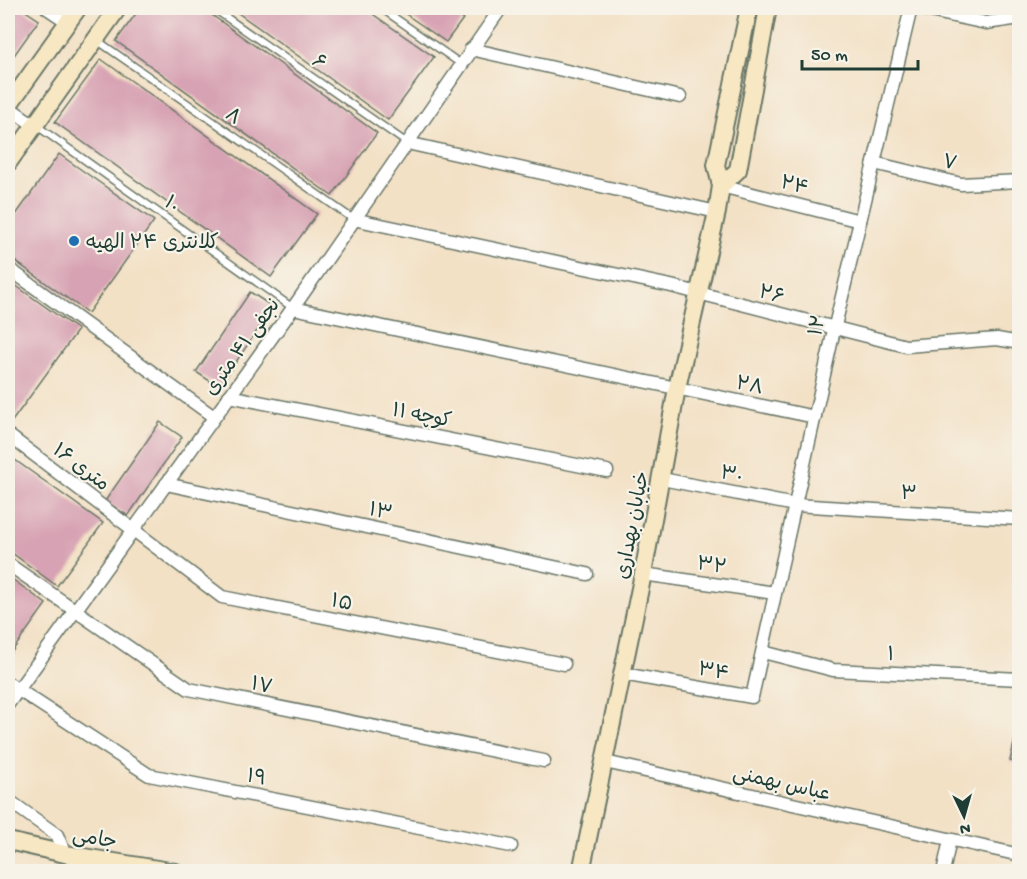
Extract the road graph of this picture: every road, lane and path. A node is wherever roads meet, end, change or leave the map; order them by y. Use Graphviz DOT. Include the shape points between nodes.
graph roads {
  1 [pos="47,8"];
  2 [pos="78,8"];
  3 [pos="118,8"];
  4 [pos="213,8"];
  5 [pos="381,8"];
  6 [pos="501,8"];
  7 [pos="749,8"];
  8 [pos="768,8"];
  9 [pos="911,8"];
  10 [pos="916,8"];
  11 [pos="1020,18"];
  12 [pos="68,22"];
  13 [pos="96,39"];
  14 [pos="471,49"];
  15 [pos="461,64"];
  16 [pos="680,97"];
  17 [pos="8,106"];
  18 [pos="34,124"];
  19 [pos="407,142"];
  20 [pos="8,163"];
  21 [pos="874,163"];
  22 [pos="1020,181"];
  23 [pos="721,186"];
  24 [pos="717,212"];
  25 [pos="353,219"];
  26 [pos="860,220"];
  27 [pos="8,268"];
  28 [pos="700,293"];
  29 [pos="293,308"];
  30 [pos="834,330"];
  31 [pos="1020,343"];
  32 [pos="677,388"];
  33 [pos="229,396"];
  34 [pos="214,417"];
  35 [pos="815,417"];
  36 [pos="8,435"];
  37 [pos="607,471"];
  38 [pos="662,479"];
  39 [pos="166,484"];
  40 [pos="795,505"];
  41 [pos="1020,519"];
  42 [pos="134,530"];
  43 [pos="8,564"];
  44 [pos="587,574"];
  45 [pos="643,574"];
  46 [pos="775,593"];
  47 [pos="74,612"];
  48 [pos="763,652"];
  49 [pos="564,664"];
  50 [pos="623,674"];
  51 [pos="1020,679"];
  52 [pos="13,686"];
  53 [pos="8,704"];
  54 [pos="544,760"];
  55 [pos="605,762"];
  56 [pos="8,800"];
  57 [pos="950,840"];
  58 [pos="8,841"];
  59 [pos="511,846"];
  60 [pos="65,854"];
  61 [pos="1020,855"];
  62 [pos="132,868"];
  63 [pos="176,872"];
  64 [pos="581,872"];
  65 [pos="943,872"];
  1 -- 12 [label="street"];
  2 -- 12 [label="street"];
  3 -- 13 [label="street"];
  4 -- 19 [label="lane, ۶"];
  5 -- 15 [label="lane"];
  6 -- 14 [label="street, نجفی ۴۱ متری"];
  7 -- 23 [label="street, خیابان بهداری" via="716,165"];
  8 -- 23 [label="street" via="738,170"];
  9 -- 21 [label="street, ۱۲"];
  10 -- 11 [label="street" via="986,22"];
  12 -- 17 [label="street"];
  13 -- 18 [label="street"];
  13 -- 25 [label="lane, ۸"];
  14 -- 15 [label="street, نجفی ۴۱ متری"];
  14 -- 16 [label="street"];
  15 -- 19 [label="street, نجفی ۴۱ متری"];
  17 -- 18 [label="street"];
  18 -- 20 [label="street"];
  18 -- 29 [label="lane, ۱۰"];
  19 -- 24 [label="street"];
  19 -- 25 [label="street, نجفی ۴۱ متری"];
  21 -- 22 [label="street, ۷" via="961,184"];
  21 -- 26 [label="street, ۱۲"];
  23 -- 24 [label="street, خیابان بهداری"];
  23 -- 26 [label="street, ۲۴"];
  24 -- 28 [label="street, خیابان بهداری"];
  25 -- 28 [label="street, ۲۶"];
  25 -- 29 [label="street, نجفی ۴۱ متری"];
  26 -- 30 [label="street, ۱۲"];
  27 -- 34 [label="street"];
  28 -- 30 [label="street, ۲۶"];
  28 -- 32 [label="street, خیابان بهداری"];
  29 -- 32 [label="street, ۲۸"];
  29 -- 33 [label="street, نجفی ۴۱ متری"];
  30 -- 31 [label="street, ۲۶" via="906,346 997,339"];
  30 -- 35 [label="street, ۱۲"];
  32 -- 35 [label="street, ۲۸"];
  32 -- 38 [label="street, خیابان بهداری"];
  33 -- 34 [label="street, نجفی ۴۱ متری"];
  33 -- 37 [label="street, کوچه ۱۱"];
  34 -- 39 [label="street, نجفی ۴۱ متری"];
  35 -- 40 [label="street, ۱۲"];
  36 -- 42 [label="street, ۱۶ متری"];
  38 -- 40 [label="street, ۳۰"];
  38 -- 45 [label="street, خیابان بهداری"];
  39 -- 42 [label="street, نجفی ۴۱ متری"];
  39 -- 44 [label="street, ۱۳"];
  40 -- 41 [label="street, ۳"];
  40 -- 46 [label="street, ۱۲"];
  42 -- 47 [label="street, نجفی ۴۱ متری"];
  42 -- 49 [label="street, ۱۵" via="222,597"];
  43 -- 47 [label="street, ۱۷"];
  45 -- 46 [label="street, ۳۲"];
  45 -- 50 [label="street, خیابان بهداری"];
  46 -- 48 [label="street, ۱۲"];
  47 -- 52 [label="street, نجفی ۴۱ متری"];
  47 -- 54 [label="street, ۱۷" via="189,689"];
  48 -- 50 [label="street, ۳۴" via="752,697"];
  48 -- 51 [label="street, ۱" via="834,670"];
  50 -- 55 [label="street, خیابان بهداری"];
  52 -- 53 [label="street, نجفی ۴۱ متری"];
  52 -- 59 [label="street, ۱۹" via="148,775"];
  55 -- 57 [label="street, عباس بهمنی"];
  55 -- 64 [label="street, خیابان بهداری"];
  56 -- 60 [label="street" via="57,836"];
  57 -- 61 [label="street, عباس بهمنی"];
  57 -- 65 [label="street"];
  58 -- 60 [label="street, جامی"];
  60 -- 62 [label="street, جامی"];
  62 -- 63 [label="street, جامی"];
}
